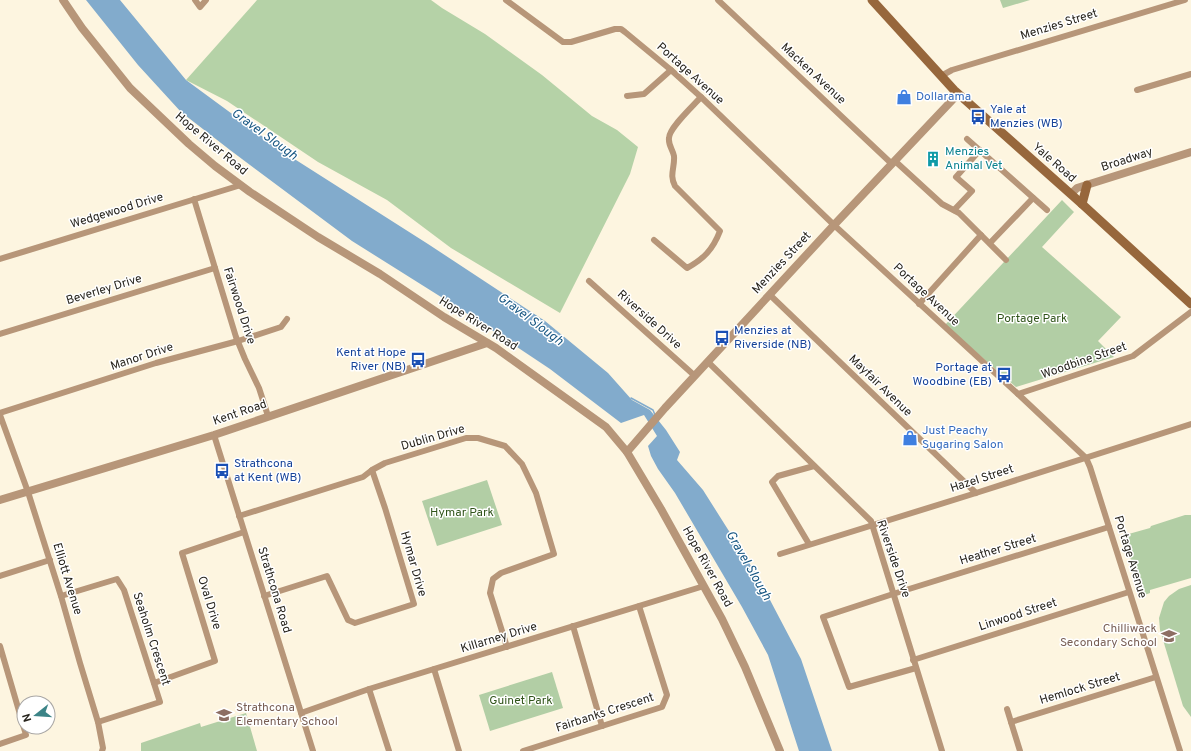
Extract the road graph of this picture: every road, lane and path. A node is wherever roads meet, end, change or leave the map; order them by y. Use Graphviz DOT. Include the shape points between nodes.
graph roads {
  1 [pos="63,0"];
  2 [pos="195,0"];
  3 [pos="206,0"];
  4 [pos="506,0"];
  5 [pos="718,0"];
  6 [pos="1185,0"];
  7 [pos="876,1"];
  8 [pos="672,70"];
  9 [pos="1191,74"];
  10 [pos="941,76"];
  11 [pos="1137,90"];
  12 [pos="958,94"];
  13 [pos="627,96"];
  14 [pos="701,97"];
  15 [pos="967,139"];
  16 [pos="980,150"];
  17 [pos="1191,152"];
  18 [pos="894,162"];
  19 [pos="1087,185"];
  20 [pos="241,186"];
  21 [pos="1071,194"];
  22 [pos="1032,198"];
  23 [pos="194,199"];
  24 [pos="1082,204"];
  25 [pos="954,210"];
  26 [pos="1046,210"];
  27 [pos="834,225"];
  28 [pos="981,235"];
  29 [pos="654,240"];
  30 [pos="990,243"];
  31 [pos="0,259"];
  32 [pos="1006,260"];
  33 [pos="215,268"];
  34 [pos="589,280"];
  35 [pos="770,295"];
  36 [pos="919,304"];
  37 [pos="1191,304"];
  38 [pos="1191,312"];
  39 [pos="287,318"];
  40 [pos="0,334"];
  41 [pos="238,341"];
  42 [pos="487,343"];
  43 [pos="708,362"];
  44 [pos="695,376"];
  45 [pos="1018,394"];
  46 [pos="0,414"];
  47 [pos="268,416"];
  48 [pos="1191,424"];
  49 [pos="214,435"];
  50 [pos="627,452"];
  51 [pos="1086,458"];
  52 [pos="814,466"];
  53 [pos="372,470"];
  54 [pos="28,492"];
  55 [pos="976,493"];
  56 [pos="0,500"];
  57 [pos="240,516"];
  58 [pos="872,525"];
  59 [pos="1109,527"];
  60 [pos="244,532"];
  61 [pos="810,544"];
  62 [pos="780,554"];
  63 [pos="50,560"];
  64 [pos="0,576"];
  65 [pos="704,586"];
  66 [pos="1129,592"];
  67 [pos="893,594"];
  68 [pos="61,596"];
  69 [pos="264,596"];
  70 [pos="639,606"];
  71 [pos="573,626"];
  72 [pos="0,646"];
  73 [pos="507,647"];
  74 [pos="914,660"];
  75 [pos="916,668"];
  76 [pos="434,669"];
  77 [pos="1156,677"];
  78 [pos="154,683"];
  79 [pos="369,689"];
  80 [pos="1006,709"];
  81 [pos="301,712"];
  82 [pos="98,722"];
  83 [pos="1010,722"];
  84 [pos="602,726"];
  85 [pos="0,744"];
  86 [pos="1179,750"];
  87 [pos="102,751"];
  88 [pos="313,751"];
  89 [pos="389,751"];
  90 [pos="459,751"];
  91 [pos="523,751"];
  92 [pos="780,751"];
  93 [pos="942,751"];
  94 [pos="1020,751"];
  95 [pos="1171,751"];
  1 -- 20 [label="street, Hope River Road" via="130,88 189,144"];
  2 -- 3 [label="street" via="200,7"];
  4 -- 8 [label="street, Portage Avenue" via="563,42 620,29"];
  5 -- 18 [label="street, Macken Avenue"];
  6 -- 10 [label="street, Menzies Street" via="952,70"];
  7 -- 10 [label="main road, Yale Road"];
  8 -- 13 [label="street" via="644,94"];
  8 -- 14 [label="street, Portage Avenue"];
  9 -- 11 [label="street"];
  10 -- 12 [label="main road, Yale Road"];
  12 -- 18 [label="street, Menzies Street"];
  12 -- 21 [label="main road, Yale Road"];
  14 -- 27 [label="street, Portage Avenue"];
  14 -- 29 [label="street" via="676,124 668,137 674,156 672,181 720,231 708,253 687,268"];
  15 -- 16 [label="street"];
  16 -- 22 [label="street"];
  16 -- 25 [label="street" via="956,177 972,191"];
  17 -- 19 [label="street, Broadway"];
  18 -- 25 [label="street, Macken Avenue" via="942,204"];
  18 -- 27 [label="street, Menzies Street"];
  19 -- 21 [label="street, Broadway" via="1077,188"];
  19 -- 24 [label="main road"];
  20 -- 23 [label="street, Wedgewood Drive"];
  20 -- 42 [label="street, Hope River Road"];
  21 -- 24 [label="main road, Yale Road"];
  22 -- 26 [label="street"];
  22 -- 30 [label="street"];
  23 -- 31 [label="street, Wedgewood Drive"];
  23 -- 33 [label="street, Fairwood Drive"];
  24 -- 37 [label="main road, Yale Road"];
  25 -- 28 [label="street, Macken Avenue"];
  27 -- 35 [label="street, Menzies Street"];
  27 -- 36 [label="street, Portage Avenue"];
  28 -- 30 [label="street, Macken Avenue"];
  28 -- 36 [label="street"];
  30 -- 32 [label="street, Macken Avenue"];
  33 -- 40 [label="street, Beverley Drive"];
  33 -- 41 [label="street, Fairwood Drive"];
  34 -- 44 [label="street, Riverside Drive"];
  35 -- 43 [label="street, Menzies Street"];
  35 -- 55 [label="street, Mayfair Avenue"];
  36 -- 45 [label="street, Portage Avenue"];
  38 -- 45 [label="street, Woodbine Street" via="1133,356"];
  39 -- 41 [label="street, Manor Drive" via="281,327"];
  41 -- 46 [label="street, Manor Drive" via="156,363"];
  41 -- 47 [label="street, Fairwood Drive" via="259,388"];
  42 -- 47 [label="street, Kent Road"];
  42 -- 50 [label="street, Hope River Road" via="606,427"];
  43 -- 44 [label="street, Menzies Street"];
  43 -- 52 [label="street, Riverside Drive"];
  44 -- 50 [label="street, Menzies Street"];
  45 -- 51 [label="street, Portage Avenue"];
  46 -- 54 [label="street, Elliott Avenue"];
  47 -- 49 [label="street, Kent Road"];
  48 -- 51 [label="street, Hazel Street"];
  49 -- 54 [label="street, Kent Road"];
  49 -- 57 [label="street, Strathcona Road"];
  50 -- 65 [label="street, Hope River Road"];
  51 -- 55 [label="street, Hazel Street"];
  51 -- 59 [label="street, Portage Avenue"];
  52 -- 58 [label="street, Riverside Drive" via="871,521"];
  52 -- 61 [label="street" via="778,476 772,482"];
  53 -- 57 [label="street, Dublin Drive" via="363,477"];
  53 -- 69 [label="street, Hymar Drive" via="414,604 356,623 348,620 327,576"];
  53 -- 73 [label="street, Dublin Drive" via="385,463 466,438 478,438 505,446 522,464 536,493 554,554 501,573 493,579 490,593"];
  54 -- 56 [label="street, Kent Road"];
  54 -- 63 [label="street, Elliott Avenue"];
  55 -- 58 [label="street, Hazel Street"];
  57 -- 60 [label="street, Strathcona Road"];
  58 -- 61 [label="street, Hazel Street"];
  58 -- 67 [label="street, Riverside Drive"];
  59 -- 66 [label="street, Portage Avenue"];
  59 -- 67 [label="street, Heather Street"];
  60 -- 69 [label="street, Strathcona Road"];
  60 -- 78 [label="street, Oval Drive" via="182,553 215,661"];
  61 -- 62 [label="street, Hazel Street"];
  63 -- 64 [label="street"];
  63 -- 68 [label="street, Elliott Avenue"];
  65 -- 70 [label="street, Killarney Drive"];
  65 -- 92 [label="street, Hope River Road" via="745,667"];
  66 -- 74 [label="street, Linwood Street"];
  66 -- 77 [label="street, Portage Avenue"];
  67 -- 74 [label="street, Riverside Drive"];
  67 -- 75 [label="street, Heather Street" via="823,617 849,687"];
  68 -- 78 [label="street, Seaholm Crescent" via="117,579 124,590"];
  68 -- 82 [label="street, Elliott Avenue"];
  69 -- 81 [label="street, Strathcona Road"];
  70 -- 71 [label="street, Killarney Drive"];
  70 -- 84 [label="street, Fairbanks Crescent" via="666,695 662,707"];
  71 -- 73 [label="street, Killarney Drive"];
  71 -- 84 [label="street"];
  72 -- 85 [label="street" via="26,735"];
  73 -- 76 [label="street, Killarney Drive"];
  74 -- 75 [label="street, Riverside Drive"];
  75 -- 93 [label="street, Riverside Drive"];
  76 -- 79 [label="street, Killarney Drive"];
  76 -- 90 [label="street"];
  77 -- 83 [label="street, Hemlock Street"];
  77 -- 86 [label="street, Portage Avenue"];
  78 -- 82 [label="street, Seaholm Crescent" via="160,702"];
  79 -- 81 [label="street, Killarney Drive"];
  79 -- 89 [label="street"];
  80 -- 83 [label="street"];
  81 -- 88 [label="street, Strathcona Road"];
  82 -- 87 [label="street, Elliott Avenue"];
  83 -- 94 [label="street"];
  84 -- 91 [label="street, Fairbanks Crescent"];
  86 -- 95 [label="street"];
}
